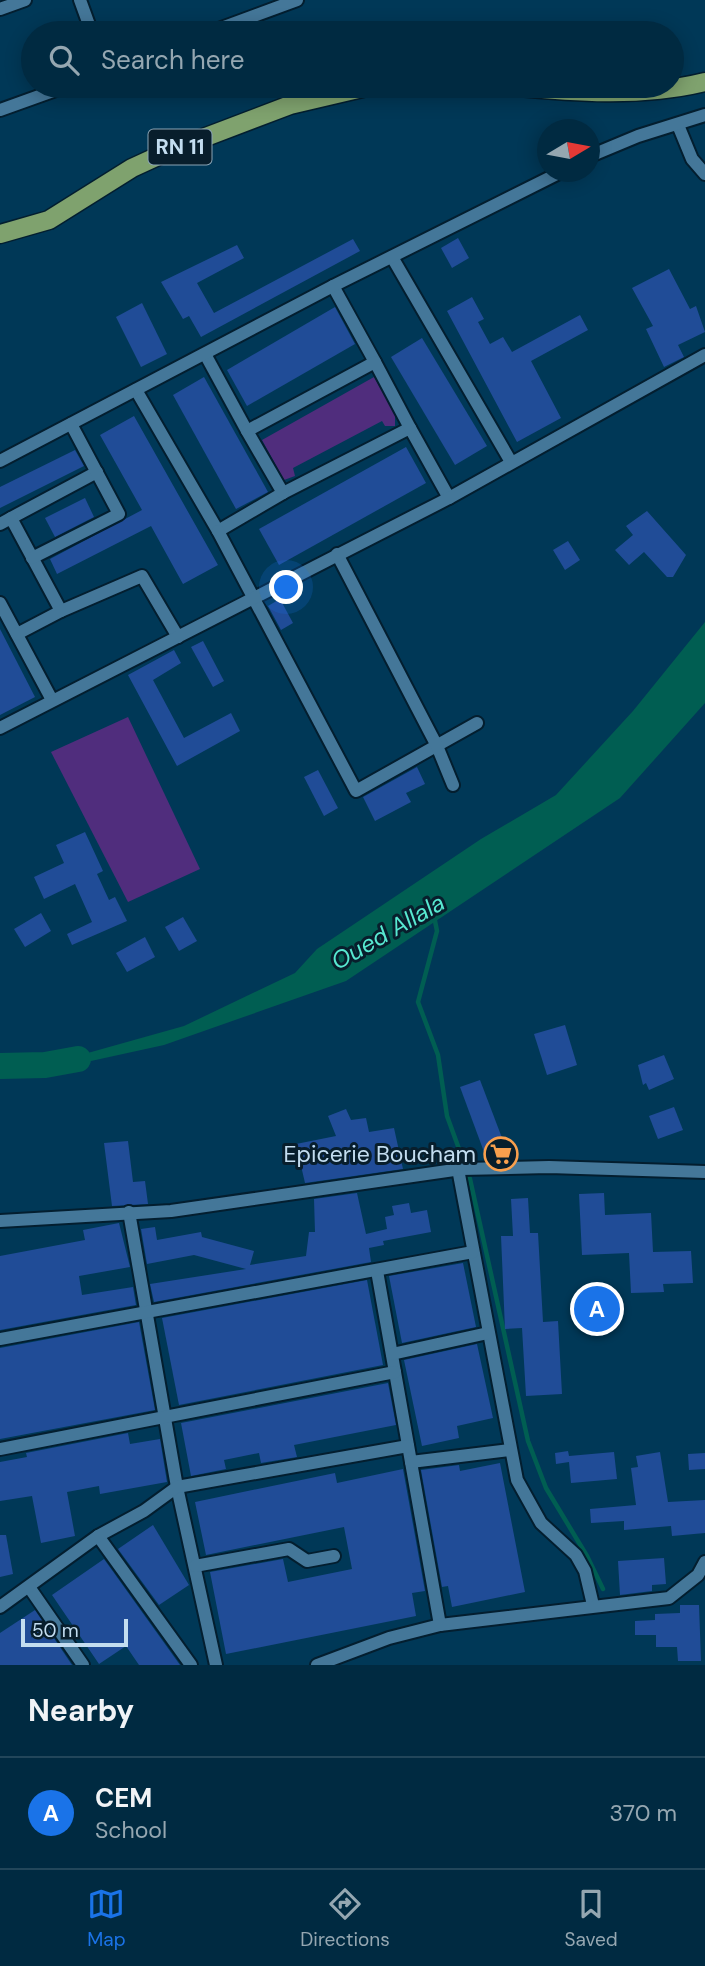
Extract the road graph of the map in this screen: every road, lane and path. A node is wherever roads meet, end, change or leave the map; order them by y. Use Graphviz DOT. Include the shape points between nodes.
graph roads {
  1 [pos="25,0"];
  2 [pos="80,0"];
  3 [pos="294,1"];
  4 [pos="0,9"];
  5 [pos="88,21"];
  6 [pos="240,21"];
  7 [pos="705,82"];
  8 [pos="684,85"];
  9 [pos="33,98"];
  10 [pos="318,98"];
  11 [pos="0,110"];
  12 [pos="705,115"];
  13 [pos="678,125"];
  14 [pos="600,152"];
  15 [pos="705,174"];
  16 [pos="541,182"];
  17 [pos="0,234"];
  18 [pos="392,257"];
  19 [pos="333,286"];
  20 [pos="205,354"];
  21 [pos="705,355"];
  22 [pos="375,362"];
  23 [pos="136,390"];
  24 [pos="71,424"];
  25 [pos="410,428"];
  26 [pos="247,431"];
  27 [pos="0,461"];
  28 [pos="511,462"];
  29 [pos="97,472"];
  30 [pos="283,493"];
  31 [pos="449,498"];
  32 [pos="6,521"];
  33 [pos="218,531"];
  34 [pos="337,554"];
  35 [pos="32,558"];
  36 [pos="252,599"];
  37 [pos="0,603"];
  38 [pos="61,611"];
  39 [pos="17,634"];
  40 [pos="178,637"];
  41 [pos="52,700"];
  42 [pos="477,723"];
  43 [pos="0,728"];
  44 [pos="437,746"];
  45 [pos="453,785"];
  46 [pos="460,1169"];
  47 [pos="705,1172"];
  48 [pos="129,1212"];
  49 [pos="0,1220"];
  50 [pos="473,1252"];
  51 [pos="377,1271"];
  52 [pos="147,1311"];
  53 [pos="488,1333"];
  54 [pos="0,1339"];
  55 [pos="391,1354"];
  56 [pos="395,1372"];
  57 [pos="165,1417"];
  58 [pos="408,1446"];
  59 [pos="0,1449"];
  60 [pos="510,1450"];
  61 [pos="411,1462"];
  62 [pos="177,1487"];
  63 [pos="98,1536"];
  64 [pos="334,1556"];
  65 [pos="705,1562"];
  66 [pos="195,1566"];
  67 [pos="29,1587"];
  68 [pos="593,1605"];
  69 [pos="0,1607"];
  70 [pos="440,1625"];
  71 [pos="83,1665"];
  72 [pos="191,1665"];
  73 [pos="216,1665"];
  74 [pos="317,1665"];
  1 -- 4 [label="street"];
  2 -- 5 [label="street"];
  3 -- 6 [label="street"];
  7 -- 8 [label="main road"];
  9 -- 11 [label="street"];
  10 -- 17 [label="main road, RN 11" via="169,151 132,168 49,220"];
  12 -- 13 [label="street"];
  13 -- 14 [label="street"];
  13 -- 15 [label="street" via="692,159"];
  16 -- 18 [label="street"];
  18 -- 19 [label="street"];
  18 -- 28 [label="street"];
  19 -- 20 [label="street"];
  19 -- 22 [label="street"];
  20 -- 23 [label="street"];
  20 -- 26 [label="street"];
  21 -- 28 [label="street"];
  22 -- 25 [label="street"];
  22 -- 26 [label="street"];
  23 -- 24 [label="street"];
  23 -- 33 [label="street"];
  24 -- 27 [label="street"];
  24 -- 29 [label="street"];
  25 -- 30 [label="street"];
  25 -- 31 [label="street"];
  26 -- 30 [label="street"];
  28 -- 31 [label="street"];
  29 -- 32 [label="street"];
  29 -- 35 [label="street" via="119,514"];
  30 -- 33 [label="street"];
  31 -- 34 [label="street"];
  32 -- 35 [label="street"];
  33 -- 36 [label="street"];
  34 -- 36 [label="street"];
  34 -- 44 [label="street"];
  35 -- 38 [label="street"];
  36 -- 40 [label="street"];
  36 -- 44 [label="street" via="356,791"];
  37 -- 39 [label="street"];
  38 -- 39 [label="street"];
  38 -- 40 [label="street" via="142,576"];
  39 -- 41 [label="street"];
  40 -- 41 [label="street"];
  41 -- 43 [label="street"];
  42 -- 44 [label="street"];
  44 -- 45 [label="street"];
  46 -- 47 [label="street"];
  46 -- 48 [label="street" via="242,1203"];
  46 -- 50 [label="street"];
  48 -- 49 [label="street"];
  48 -- 52 [label="street"];
  50 -- 51 [label="street"];
  50 -- 53 [label="street"];
  51 -- 52 [label="street"];
  51 -- 55 [label="street"];
  52 -- 54 [label="street"];
  52 -- 57 [label="street"];
  53 -- 55 [label="street"];
  53 -- 60 [label="street"];
  55 -- 56 [label="street"];
  56 -- 57 [label="street"];
  56 -- 58 [label="street"];
  57 -- 59 [label="street"];
  57 -- 62 [label="street"];
  58 -- 61 [label="street"];
  58 -- 62 [label="street"];
  60 -- 61 [label="street"];
  60 -- 68 [label="street" via="528,1504 541,1523 576,1555"];
  61 -- 70 [label="street"];
  62 -- 63 [label="street"];
  62 -- 66 [label="street"];
  63 -- 67 [label="street"];
  63 -- 72 [label="street"];
  64 -- 66 [label="street" via="307,1561 289,1549"];
  65 -- 68 [label="street" via="698,1575 669,1598"];
  66 -- 73 [label="street"];
  67 -- 69 [label="street"];
  67 -- 71 [label="street"];
  68 -- 70 [label="street"];
  70 -- 74 [label="street" via="389,1637"];
}
